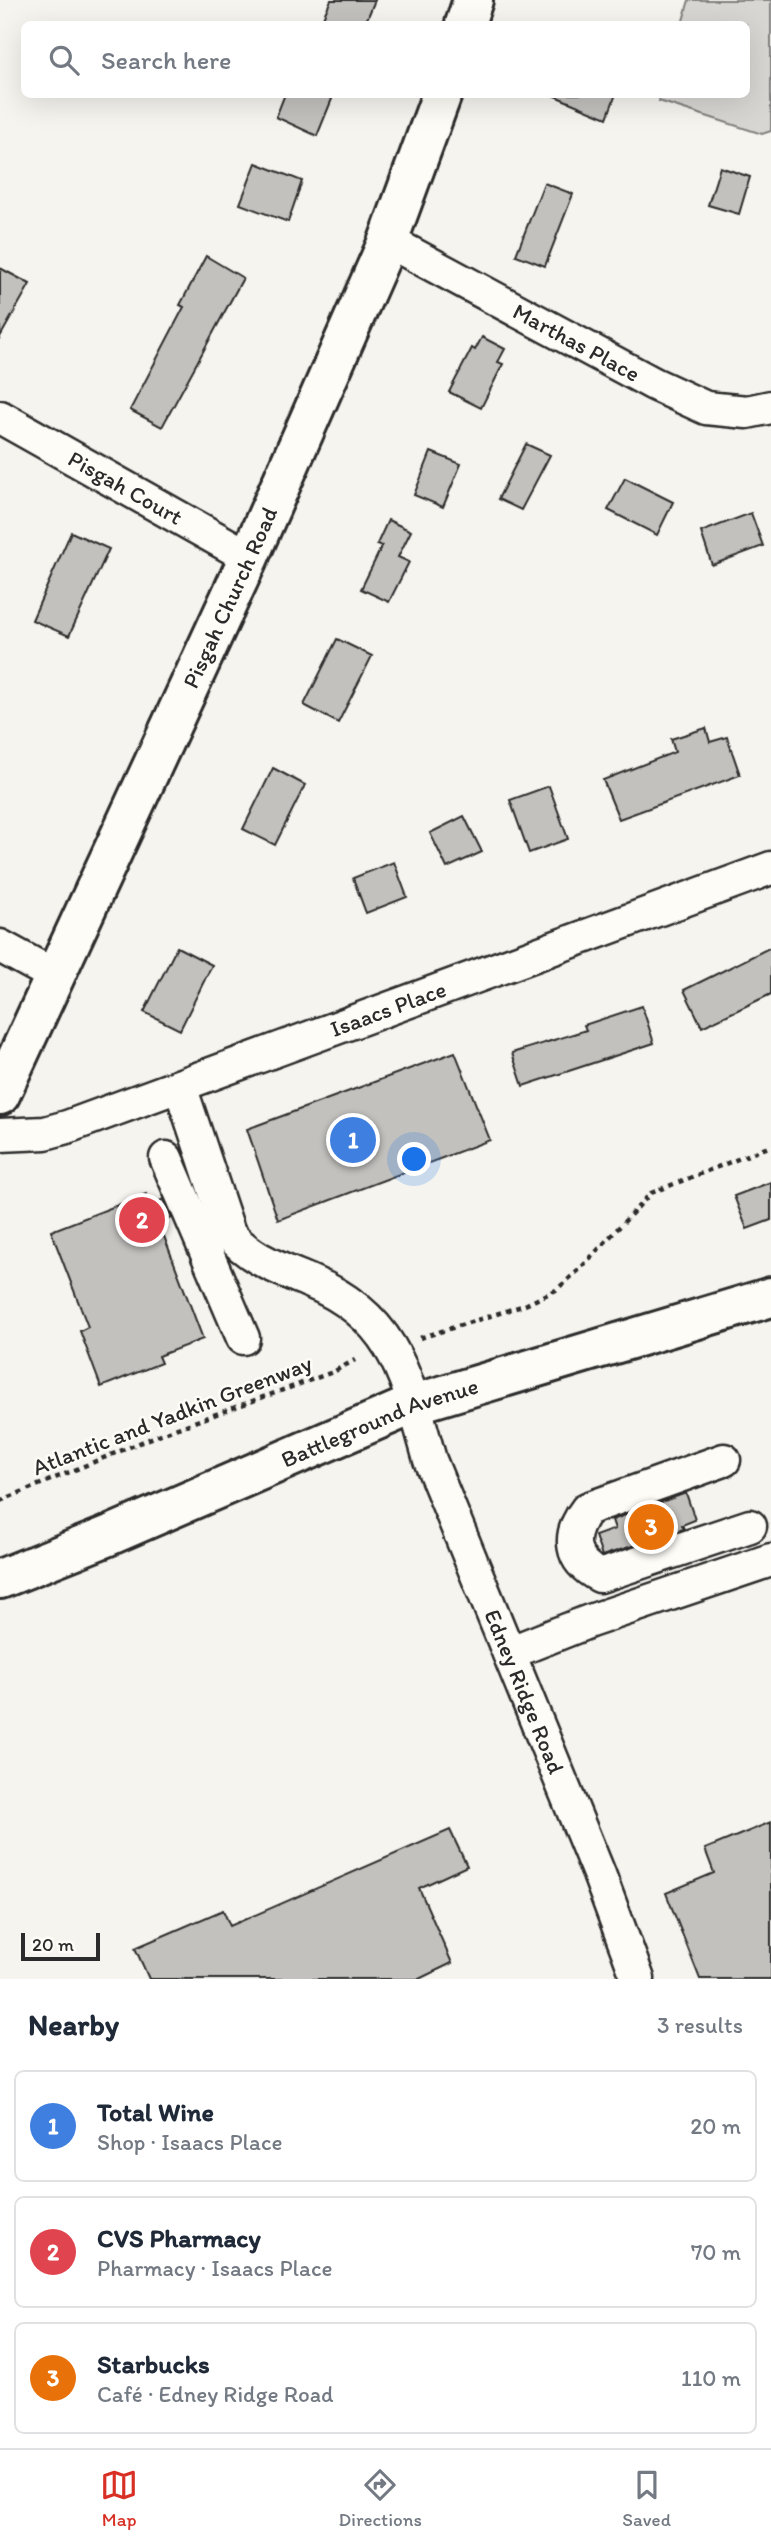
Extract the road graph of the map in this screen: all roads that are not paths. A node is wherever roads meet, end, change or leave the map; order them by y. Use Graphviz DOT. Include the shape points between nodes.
graph roads {
  1 [pos="473,0"];
  2 [pos="466,21"];
  3 [pos="441,98"];
  4 [pos="388,242"];
  5 [pos="771,407"];
  6 [pos="0,417"];
  7 [pos="249,557"];
  8 [pos="771,868"];
  9 [pos="0,946"];
  10 [pos="55,976"];
  11 [pos="180,1086"];
  12 [pos="0,1095"];
  13 [pos="0,1135"];
  14 [pos="166,1158"];
  15 [pos="771,1297"];
  16 [pos="243,1338"];
  17 [pos="414,1404"];
  18 [pos="724,1460"];
  19 [pos="750,1526"];
  20 [pos="771,1560"];
  21 [pos="0,1579"];
  22 [pos="509,1653"];
  23 [pos="638,1979"];
  1 -- 2 [label="main road"];
  3 -- 4 [label="main road, Pisgah Church Road"];
  4 -- 5 [label="street, Marthas Place" via="706,408 747,412"];
  4 -- 7 [label="main road, Pisgah Church Road"];
  6 -- 7 [label="street, Pisgah Court"];
  7 -- 10 [label="main road, Pisgah Church Road"];
  8 -- 11 [label="street, Isaacs Place"];
  9 -- 10 [label="street"];
  10 -- 12 [label="main road, Pisgah Church Road"];
  11 -- 13 [label="street, Isaacs Place" via="67,1127 38,1134"];
  11 -- 17 [label="street, Edney Ridge Road" via="229,1233 254,1256 351,1302 376,1325 393,1348"];
  14 -- 16 [label="street"];
  15 -- 17 [label="main road, Battleground Avenue"];
  17 -- 21 [label="main road, Battleground Avenue"];
  17 -- 22 [label="street, Edney Ridge Road" via="430,1460"];
  18 -- 19 [label="street" via="587,1510 574,1527 575,1549 585,1569 600,1576"];
  20 -- 22 [label="street"];
  22 -- 23 [label="street, Edney Ridge Road"];
}
